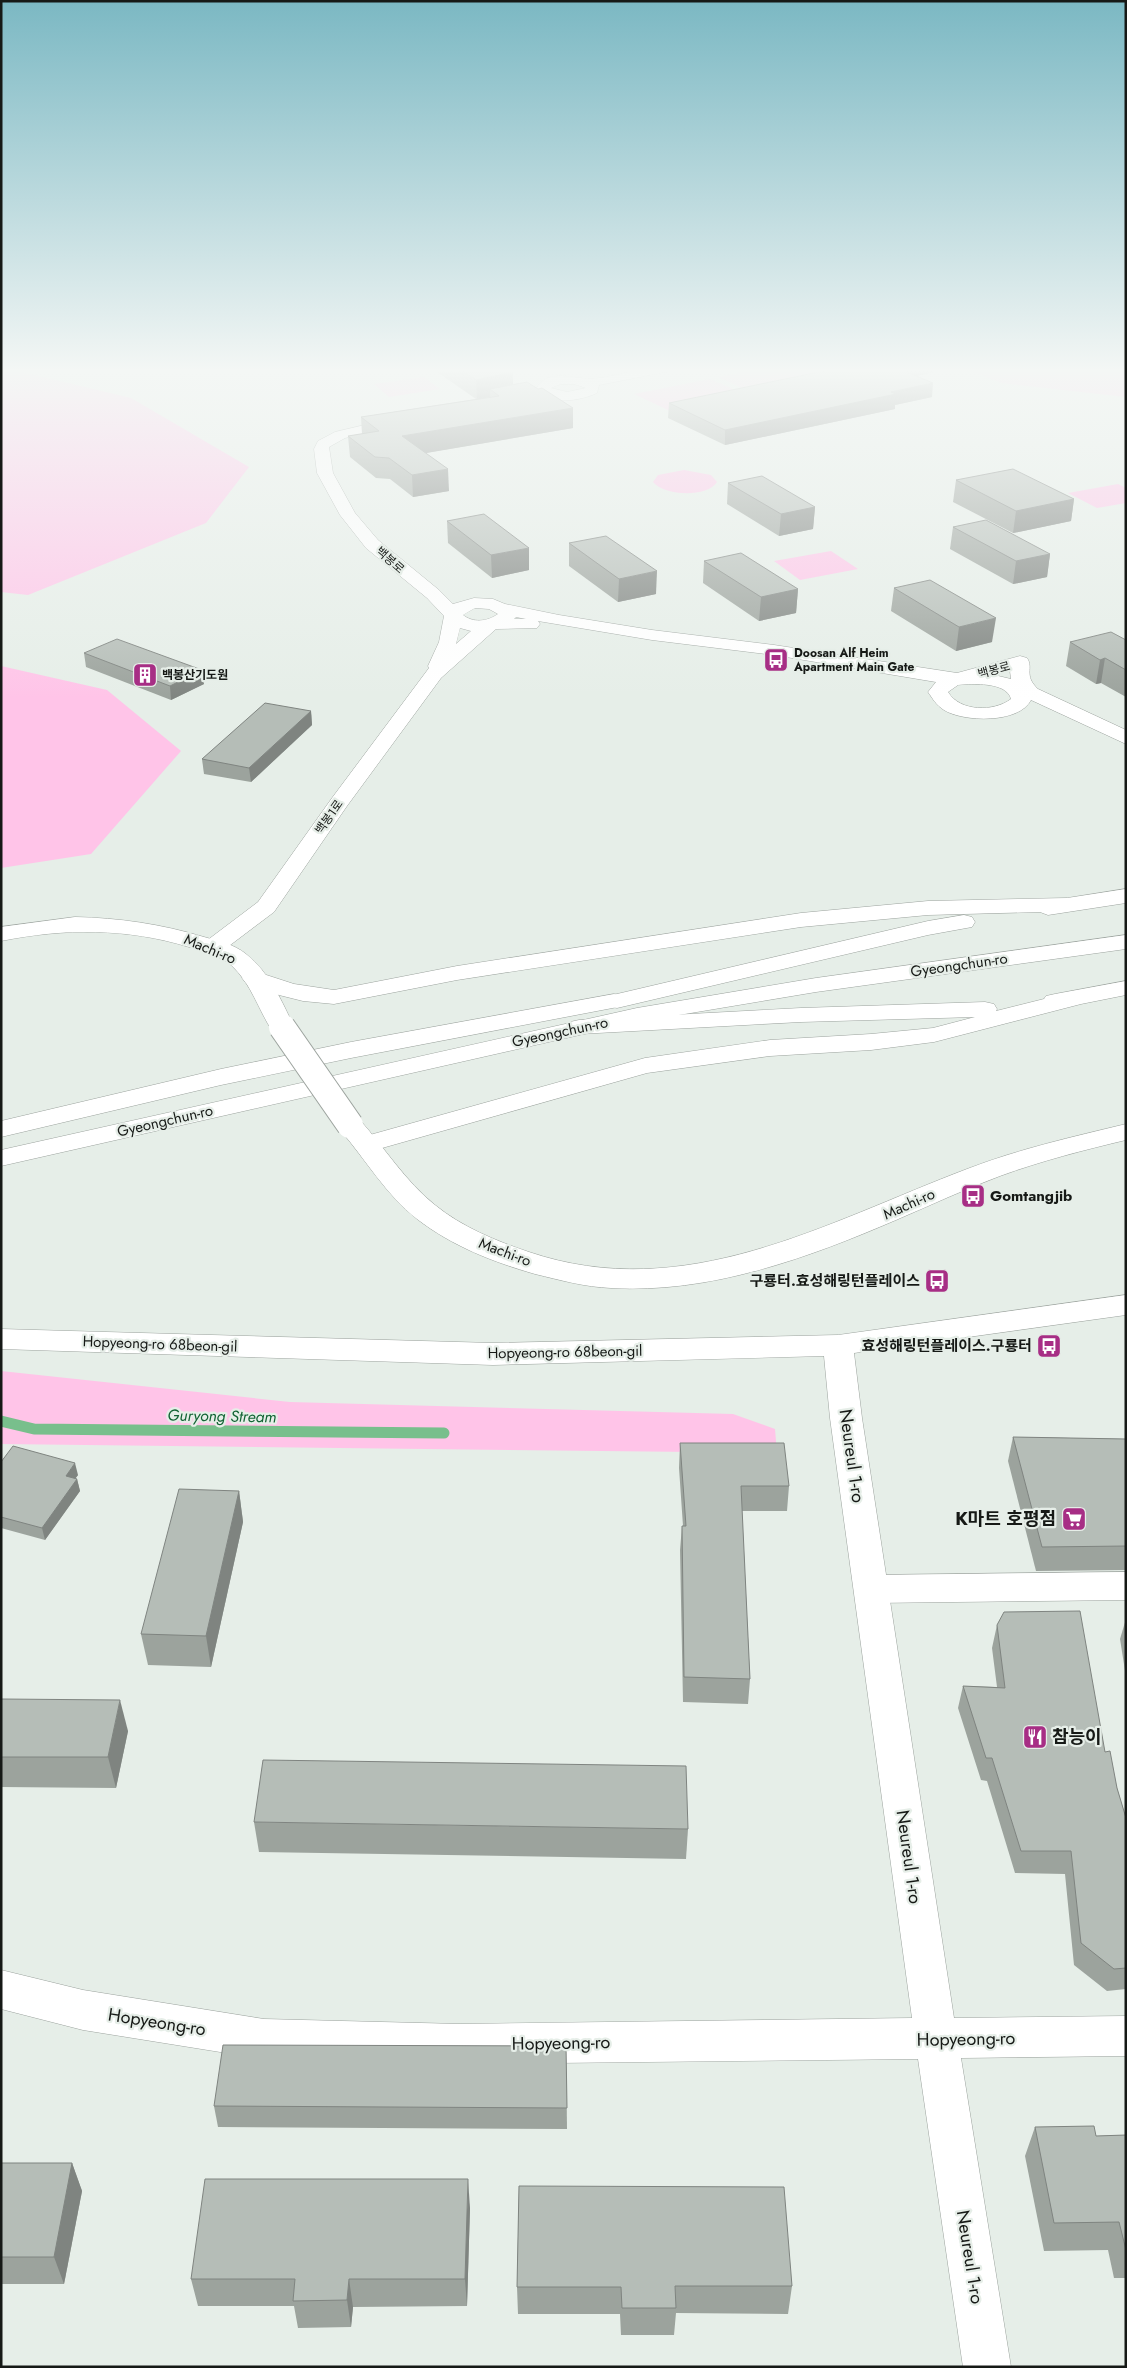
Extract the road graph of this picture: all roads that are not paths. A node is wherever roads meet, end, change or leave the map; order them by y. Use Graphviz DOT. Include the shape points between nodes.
graph roads {
  1 [pos="328,478"];
  2 [pos="421,586"];
  3 [pos="483,603"];
  4 [pos="504,608"];
  5 [pos="453,615"];
  6 [pos="493,624"];
  7 [pos="652,635"];
  8 [pos="829,658"];
  9 [pos="434,674"];
  10 [pos="957,679"];
  11 [pos="1021,695"];
  12 [pos="943,700"];
  13 [pos="994,713"];
  14 [pos="1126,738"];
  15 [pos="1126,896"];
  16 [pos="1066,905"];
  17 [pos="1126,923"];
  18 [pos="1,934"];
  19 [pos="1126,942"];
  20 [pos="213,947"];
  21 [pos="254,978"];
  22 [pos="1126,988"];
  23 [pos="1072,999"];
  24 [pos="617,1001"];
  25 [pos="580,1028"];
  26 [pos="1,1129"];
  27 [pos="1126,1132"];
  28 [pos="359,1134"];
  29 [pos="1,1158"];
  30 [pos="1126,1305"];
  31 [pos="1,1339"];
  32 [pos="838,1346"];
  33 [pos="1126,1586"];
  34 [pos="871,1589"];
  35 [pos="1,1989"];
  36 [pos="1126,2036"];
  37 [pos="936,2039"];
  38 [pos="987,2367"];
  1 -- 2 [label="main road, 백봉로" via="348,515 372,544"];
  2 -- 3 [label="main road, 백봉로"];
  2 -- 5 [label="main road, 백봉로"];
  3 -- 4 [label="main road, 백봉로"];
  3 -- 5 [label="main road" via="459,608"];
  4 -- 6 [label="main road" via="508,612 505,618"];
  4 -- 7 [label="main road, 백봉로" via="538,617"];
  5 -- 6 [label="main road, 백봉로" via="467,624"];
  5 -- 9 [label="main road, 백봉1로" via="448,642"];
  6 -- 7 [label="main road, 백봉로"];
  6 -- 9 [label="main road, 백봉1로" via="476,633"];
  7 -- 8 [label="main road, 백봉로"];
  8 -- 10 [label="main road, 백봉로" via="897,672"];
  8 -- 12 [label="main road, 백봉로" via="902,680"];
  9 -- 20 [label="main road, 백봉1로" via="339,802 266,908"];
  10 -- 11 [label="main road" via="994,680 1016,689"];
  10 -- 12 [label="main road" via="941,687 938,692"];
  10 -- 14 [label="main road, 백봉로" via="1020,662 1019,681 1030,693"];
  11 -- 13 [label="main road" via="1016,707"];
  11 -- 14 [label="main road"];
  12 -- 13 [label="main road, 백봉로" via="955,708"];
  13 -- 14 [label="main road" via="1070,721"];
  15 -- 16 [label="main road"];
  16 -- 21 [label="main road" via="928,908 801,920 457,973 334,997 284,990"];
  16 -- 24 [label="main road" via="928,928"];
  17 -- 24 [label="main road, Gyeongchun-ro" via="833,964"];
  18 -- 20 [label="main road, Machi-ro" via="62,924 90,924 151,929"];
  19 -- 25 [label="main road, Gyeongchun-ro" via="816,985"];
  20 -- 21 [label="main road, Machi-ro" via="239,960"];
  21 -- 28 [label="main road, Machi-ro, bridge" via="264,990 282,1027"];
  22 -- 23 [label="main road"];
  23 -- 25 [label="main road" via="969,1011 801,1015"];
  23 -- 28 [label="main road" via="934,1035 770,1048 645,1066"];
  24 -- 26 [label="main road, Gyeongchun-ro" via="230,1075"];
  25 -- 29 [label="main road, Gyeongchun-ro"];
  27 -- 28 [label="main road, Machi-ro" via="990,1170 870,1221 786,1250 712,1270 650,1279 621,1279 559,1271 501,1253 466,1237 424,1210 389,1174"];
  30 -- 32 [label="main road, Hopyeong-ro 68beon-gil"];
  31 -- 32 [label="main road, Hopyeong-ro 68beon-gil" via="494,1354"];
  32 -- 34 [label="main road, Neureul 1-ro"];
  33 -- 34 [label="main road"];
  34 -- 37 [label="main road, Neureul 1-ro"];
  35 -- 37 [label="main road, Hopyeong-ro" via="83,2010 264,2039 460,2044"];
  36 -- 37 [label="main road, Hopyeong-ro"];
  37 -- 38 [label="main road, Neureul 1-ro"];
}
